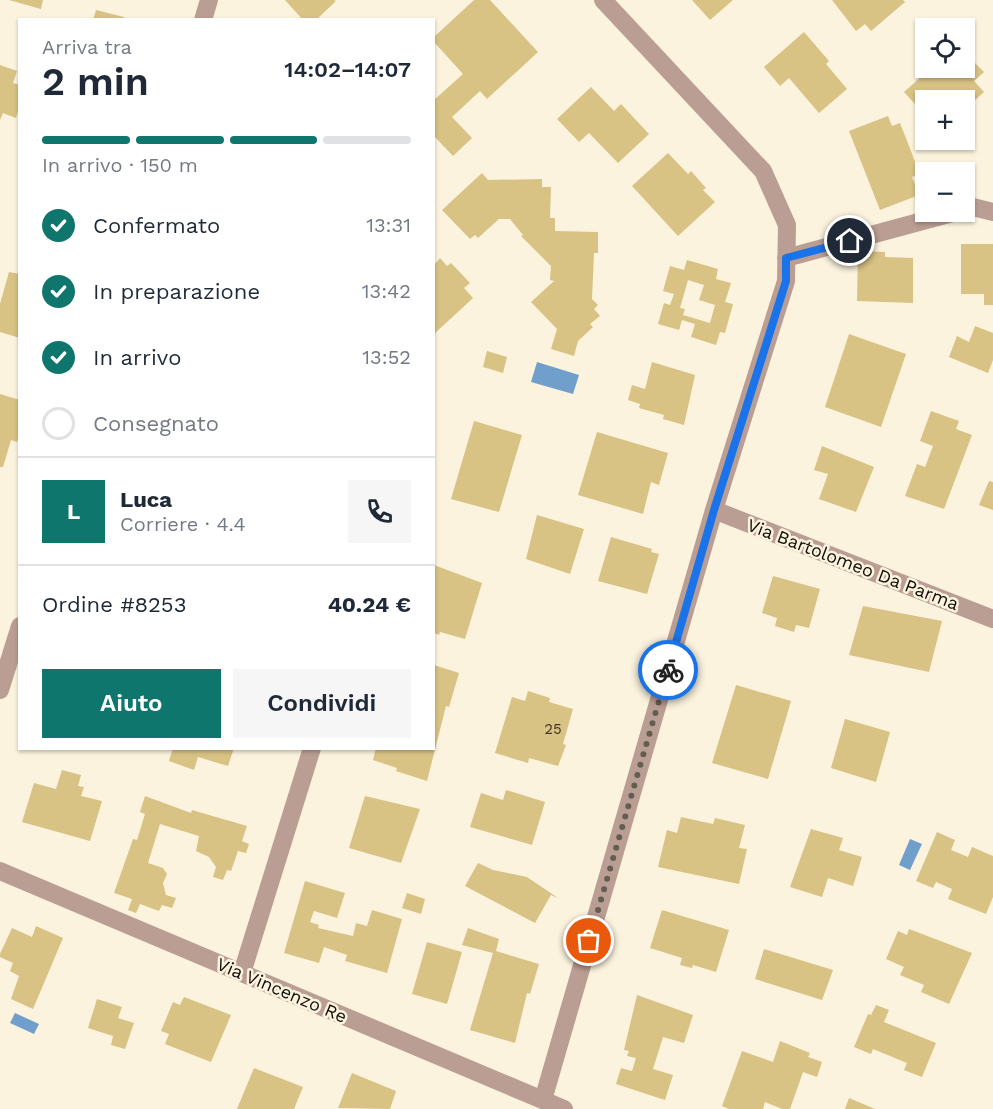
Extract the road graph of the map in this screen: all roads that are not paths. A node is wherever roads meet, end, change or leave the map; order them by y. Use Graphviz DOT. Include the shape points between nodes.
graph roads {
  1 [pos="209,0"];
  2 [pos="603,0"];
  3 [pos="204,18"];
  4 [pos="975,208"];
  5 [pos="993,212"];
  6 [pos="919,222"];
  7 [pos="786,258"];
  8 [pos="714,510"];
  9 [pos="993,619"];
  10 [pos="18,632"];
  11 [pos="0,690"];
  12 [pos="311,750"];
  13 [pos="0,871"];
  14 [pos="242,973"];
  15 [pos="543,1100"];
  16 [pos="564,1109"];
  1 -- 3 [label="street"];
  2 -- 7 [label="street" via="763,171 787,225"];
  4 -- 5 [label="street"];
  6 -- 7 [label="street"];
  7 -- 8 [label="street" via="786,281"];
  8 -- 9 [label="street, Via Bartolomeo Da Parma"];
  8 -- 15 [label="street"];
  10 -- 11 [label="street"];
  12 -- 14 [label="street"];
  13 -- 14 [label="street, Via Vincenzo Re"];
  14 -- 15 [label="street, Via Vincenzo Re"];
  15 -- 16 [label="street, Via Vincenzo Re"];
}
